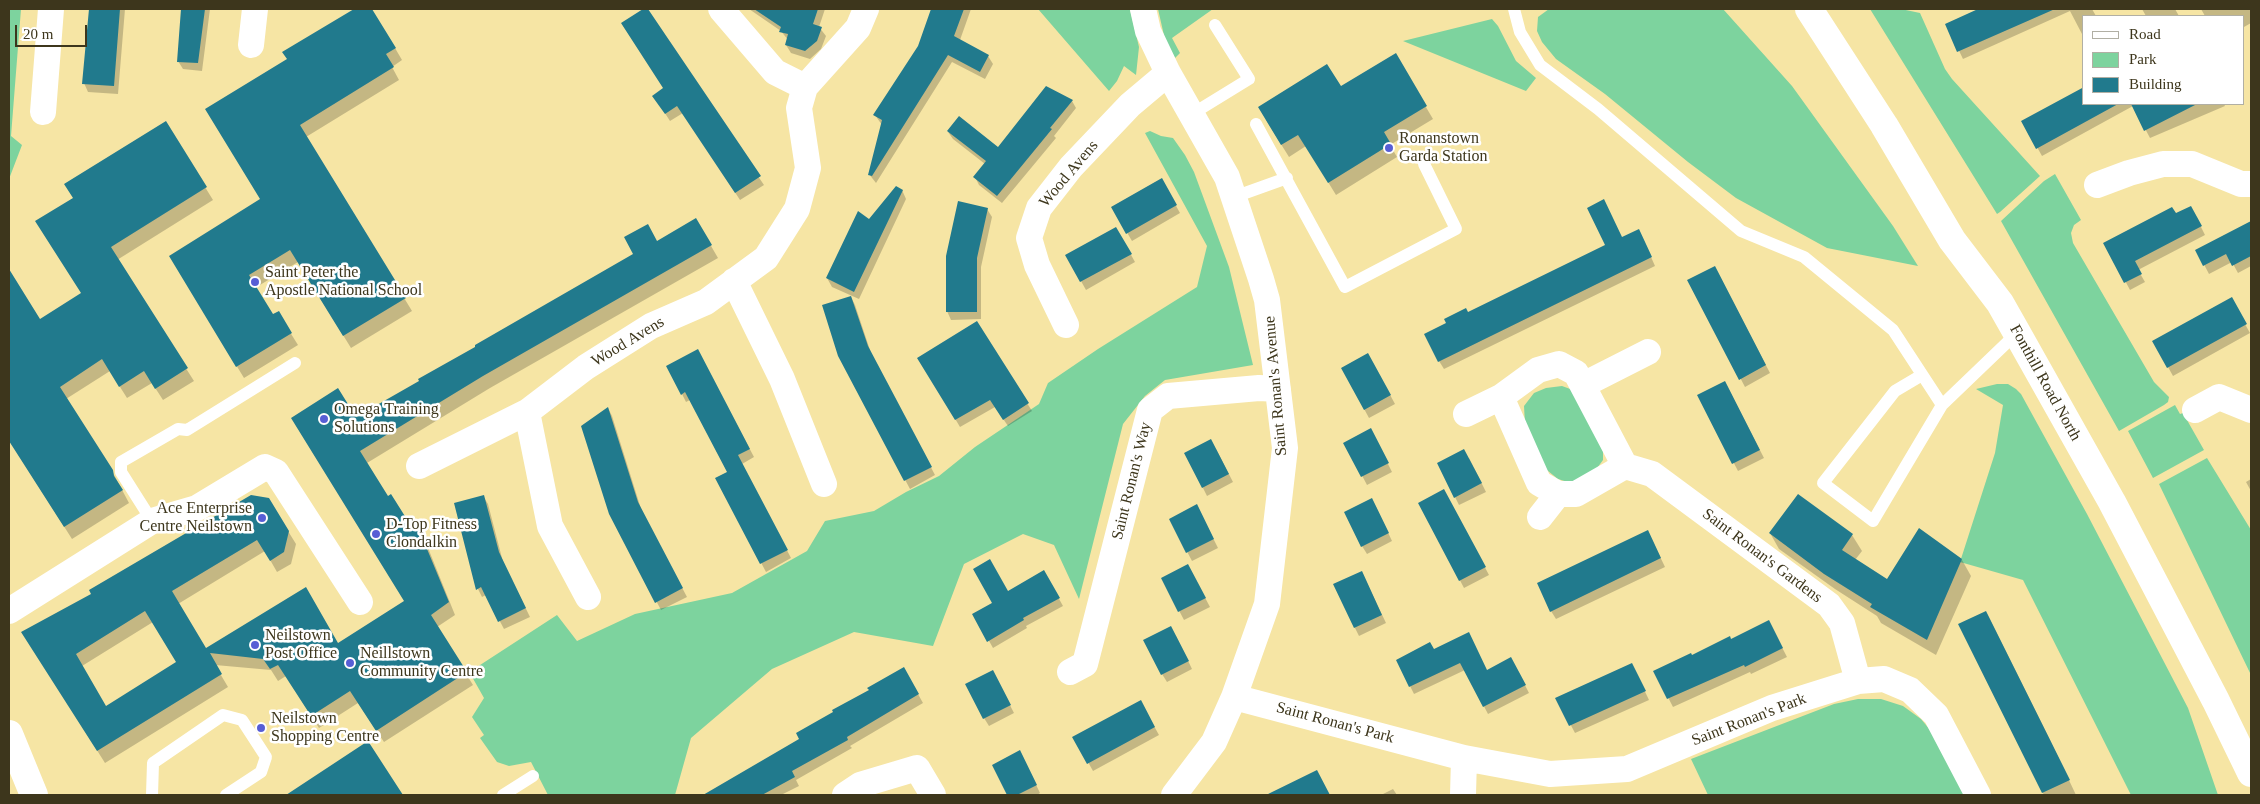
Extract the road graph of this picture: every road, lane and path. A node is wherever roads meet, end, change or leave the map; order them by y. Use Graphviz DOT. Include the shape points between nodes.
graph roads {
  1 [pos="51,9"];
  2 [pos="255,9"];
  3 [pos="721,9"];
  4 [pos="866,9"];
  5 [pos="1143,9"];
  6 [pos="1514,9"];
  7 [pos="1809,9"];
  8 [pos="1215,25"];
  9 [pos="251,45"];
  10 [pos="1168,73"];
  11 [pos="806,87"];
  12 [pos="43,112"];
  13 [pos="1192,114"];
  14 [pos="1256,124"];
  15 [pos="1424,164"];
  16 [pos="1287,178"];
  17 [pos="2251,184"];
  18 [pos="2097,185"];
  19 [pos="1234,197"];
  20 [pos="734,281"];
  21 [pos="1066,325"];
  22 [pos="2017,333"];
  23 [pos="1648,352"];
  24 [pos="294,363"];
  25 [pos="1922,375"];
  26 [pos="1583,385"];
  27 [pos="1278,388"];
  28 [pos="1501,397"];
  29 [pos="1942,405"];
  30 [pos="2196,410"];
  31 [pos="2251,410"];
  32 [pos="527,412"];
  33 [pos="1466,414"];
  34 [pos="419,466"];
  35 [pos="1625,466"];
  36 [pos="824,484"];
  37 [pos="1558,494"];
  38 [pos="1540,517"];
  39 [pos="152,521"];
  40 [pos="588,597"];
  41 [pos="360,602"];
  42 [pos="9,611"];
  43 [pos="1070,672"];
  44 [pos="1858,681"];
  45 [pos="1234,697"];
  46 [pos="9,734"];
  47 [pos="1464,758"];
  48 [pos="2251,774"];
  49 [pos="532,776"];
  50 [pos="34,795"];
  51 [pos="152,795"];
  52 [pos="226,795"];
  53 [pos="503,795"];
  54 [pos="845,795"];
  55 [pos="933,795"];
  56 [pos="1174,795"];
  57 [pos="1463,795"];
  58 [pos="1978,795"];
  1 -- 12 [label="street"];
  2 -- 9 [label="street"];
  3 -- 11 [label="street" via="775,72"];
  4 -- 11 [label="street, Wood Avens" via="858,28"];
  5 -- 10 [label="street, Saint Ronan's Avenue" via="1148,32"];
  6 -- 25 [label="lane" via="1520,32 1540,65 1598,109 1741,231 1804,257 1893,330"];
  7 -- 22 [label="main road, Fonthill Road North" via="1884,124 1952,240 2000,304"];
  8 -- 13 [label="lane" via="1249,79"];
  10 -- 13 [label="street, Saint Ronan's Avenue"];
  10 -- 21 [label="street, Wood Avens" via="1130,105 1071,166 1039,208 1029,238 1037,264"];
  11 -- 20 [label="street, Wood Avens" via="798,108 808,168 797,209 766,258"];
  13 -- 19 [label="street, Saint Ronan's Avenue" via="1227,177"];
  14 -- 16 [label="lane"];
  15 -- 16 [label="lane" via="1456,229 1345,287"];
  16 -- 19 [label="lane"];
  17 -- 18 [label="street" via="2242,184 2192,164 2163,164"];
  19 -- 27 [label="street, Saint Ronan's Avenue" via="1267,300"];
  20 -- 32 [label="street, Wood Avens" via="706,302 651,326 586,367"];
  20 -- 36 [label="street" via="782,379"];
  22 -- 29 [label="lane"];
  22 -- 48 [label="main road, Fonthill Road North" via="2121,519"];
  23 -- 26 [label="street"];
  24 -- 39 [label="lane" via="187,430 178,429 121,462 121,472"];
  25 -- 29 [label="lane"];
  25 -- 29 [label="lane" via="1895,391 1823,483 1873,521"];
  26 -- 28 [label="street" via="1576,373 1559,364 1538,370"];
  26 -- 35 [label="street"];
  27 -- 43 [label="street, Saint Ronan's Way" via="1168,396 1150,410 1085,664"];
  27 -- 45 [label="street, Saint Ronan's Avenue" via="1285,448 1267,604"];
  28 -- 33 [label="street"];
  28 -- 37 [label="street" via="1539,483"];
  30 -- 31 [label="street" via="2219,397"];
  32 -- 34 [label="street, Wood Avens"];
  32 -- 40 [label="street" via="550,526"];
  35 -- 37 [label="street" via="1576,494"];
  35 -- 44 [label="street, Saint Ronan's Gardens" via="1652,474 1828,605 1842,623"];
  37 -- 38 [label="street"];
  39 -- 41 [label="street" via="197,508 265,467 276,472"];
  39 -- 42 [label="street"];
  44 -- 47 [label="street, Saint Ronan's Park" via="1772,708 1626,769 1550,774"];
  44 -- 58 [label="street, Saint Ronan's Park" via="1884,679 1910,690 1936,715"];
  45 -- 47 [label="street, Saint Ronan's Park"];
  45 -- 56 [label="street, Saint Ronan's Avenue" via="1214,742"];
  46 -- 50 [label="main road"];
  47 -- 57 [label="street"];
  49 -- 53 [label="lane"];
  51 -- 52 [label="lane" via="152,763 223,715 242,720 266,757 261,772"];
  54 -- 55 [label="street" via="860,785 918,768"];
}
